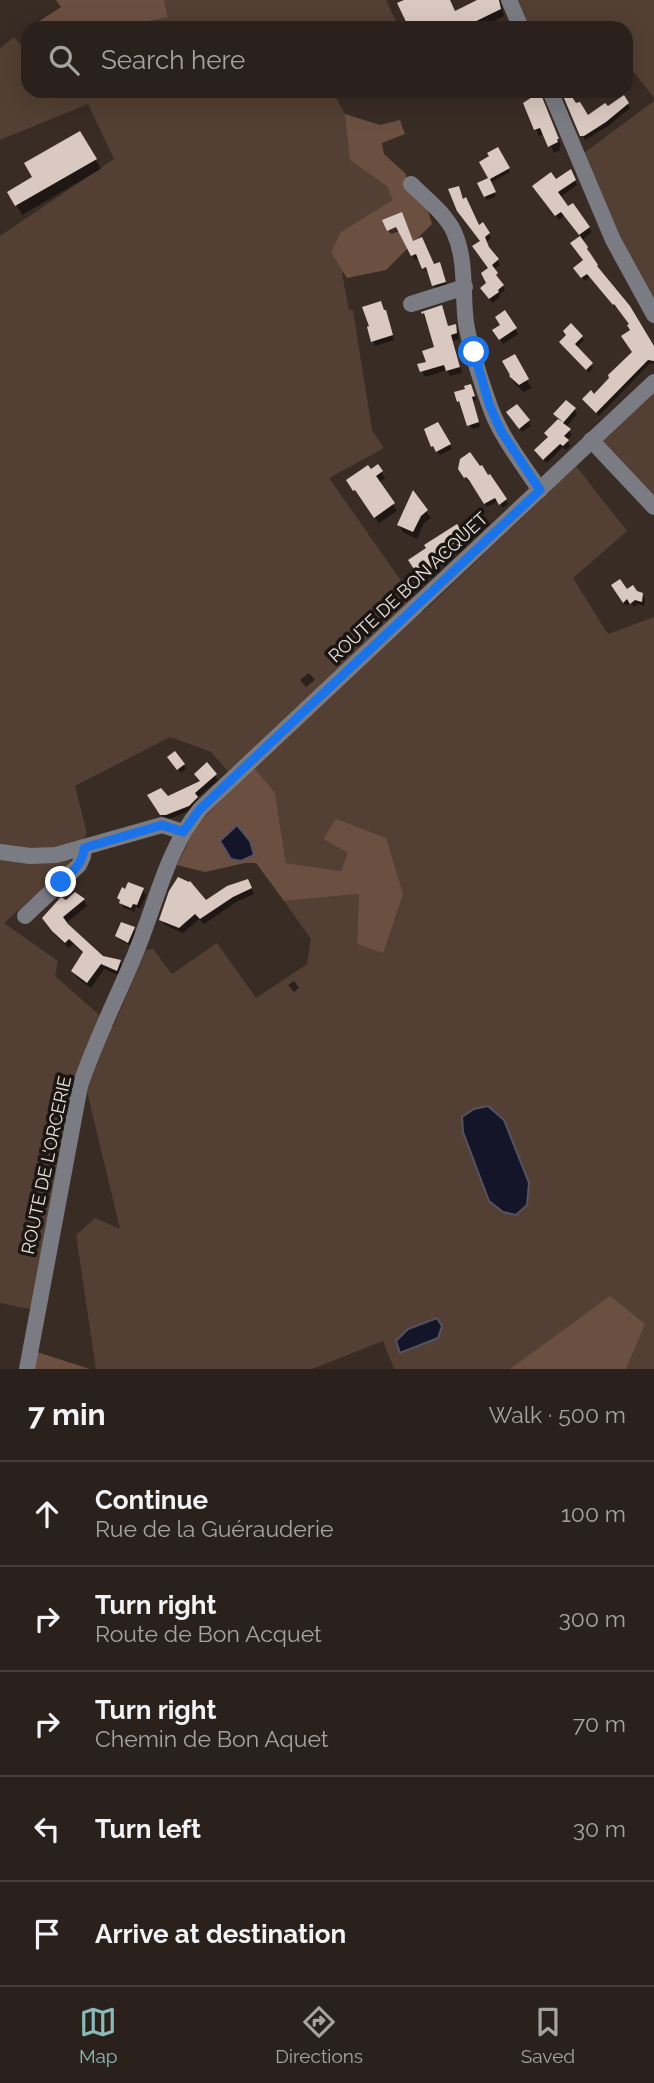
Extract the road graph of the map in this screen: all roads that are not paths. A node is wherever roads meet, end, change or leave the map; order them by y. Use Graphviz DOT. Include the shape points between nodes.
graph roads {
  1 [pos="509,0"];
  2 [pos="518,21"];
  3 [pos="553,98"];
  4 [pos="411,184"];
  5 [pos="465,287"];
  6 [pos="411,304"];
  7 [pos="654,315"];
  8 [pos="654,382"];
  9 [pos="591,440"];
  10 [pos="540,490"];
  11 [pos="654,507"];
  12 [pos="186,826"];
  13 [pos="84,848"];
  14 [pos="0,852"];
  15 [pos="25,916"];
  16 [pos="27,1369"];
  1 -- 2 [label="street"];
  3 -- 7 [label="street" via="613,240"];
  4 -- 5 [label="street" via="453,231"];
  5 -- 6 [label="street"];
  5 -- 10 [label="street" via="466,323 489,404"];
  8 -- 9 [label="street, ROUTE DE BON ACQUET"];
  9 -- 10 [label="street, ROUTE DE BON ACQUET"];
  9 -- 11 [label="street"];
  10 -- 12 [label="street, ROUTE DE BON ACQUET"];
  12 -- 13 [label="street" via="162,825"];
  12 -- 16 [label="street, ROUTE DE L'ORCERIE" via="80,1086"];
  13 -- 14 [label="street" via="56,855"];
  13 -- 15 [label="street" via="79,865"];
}
